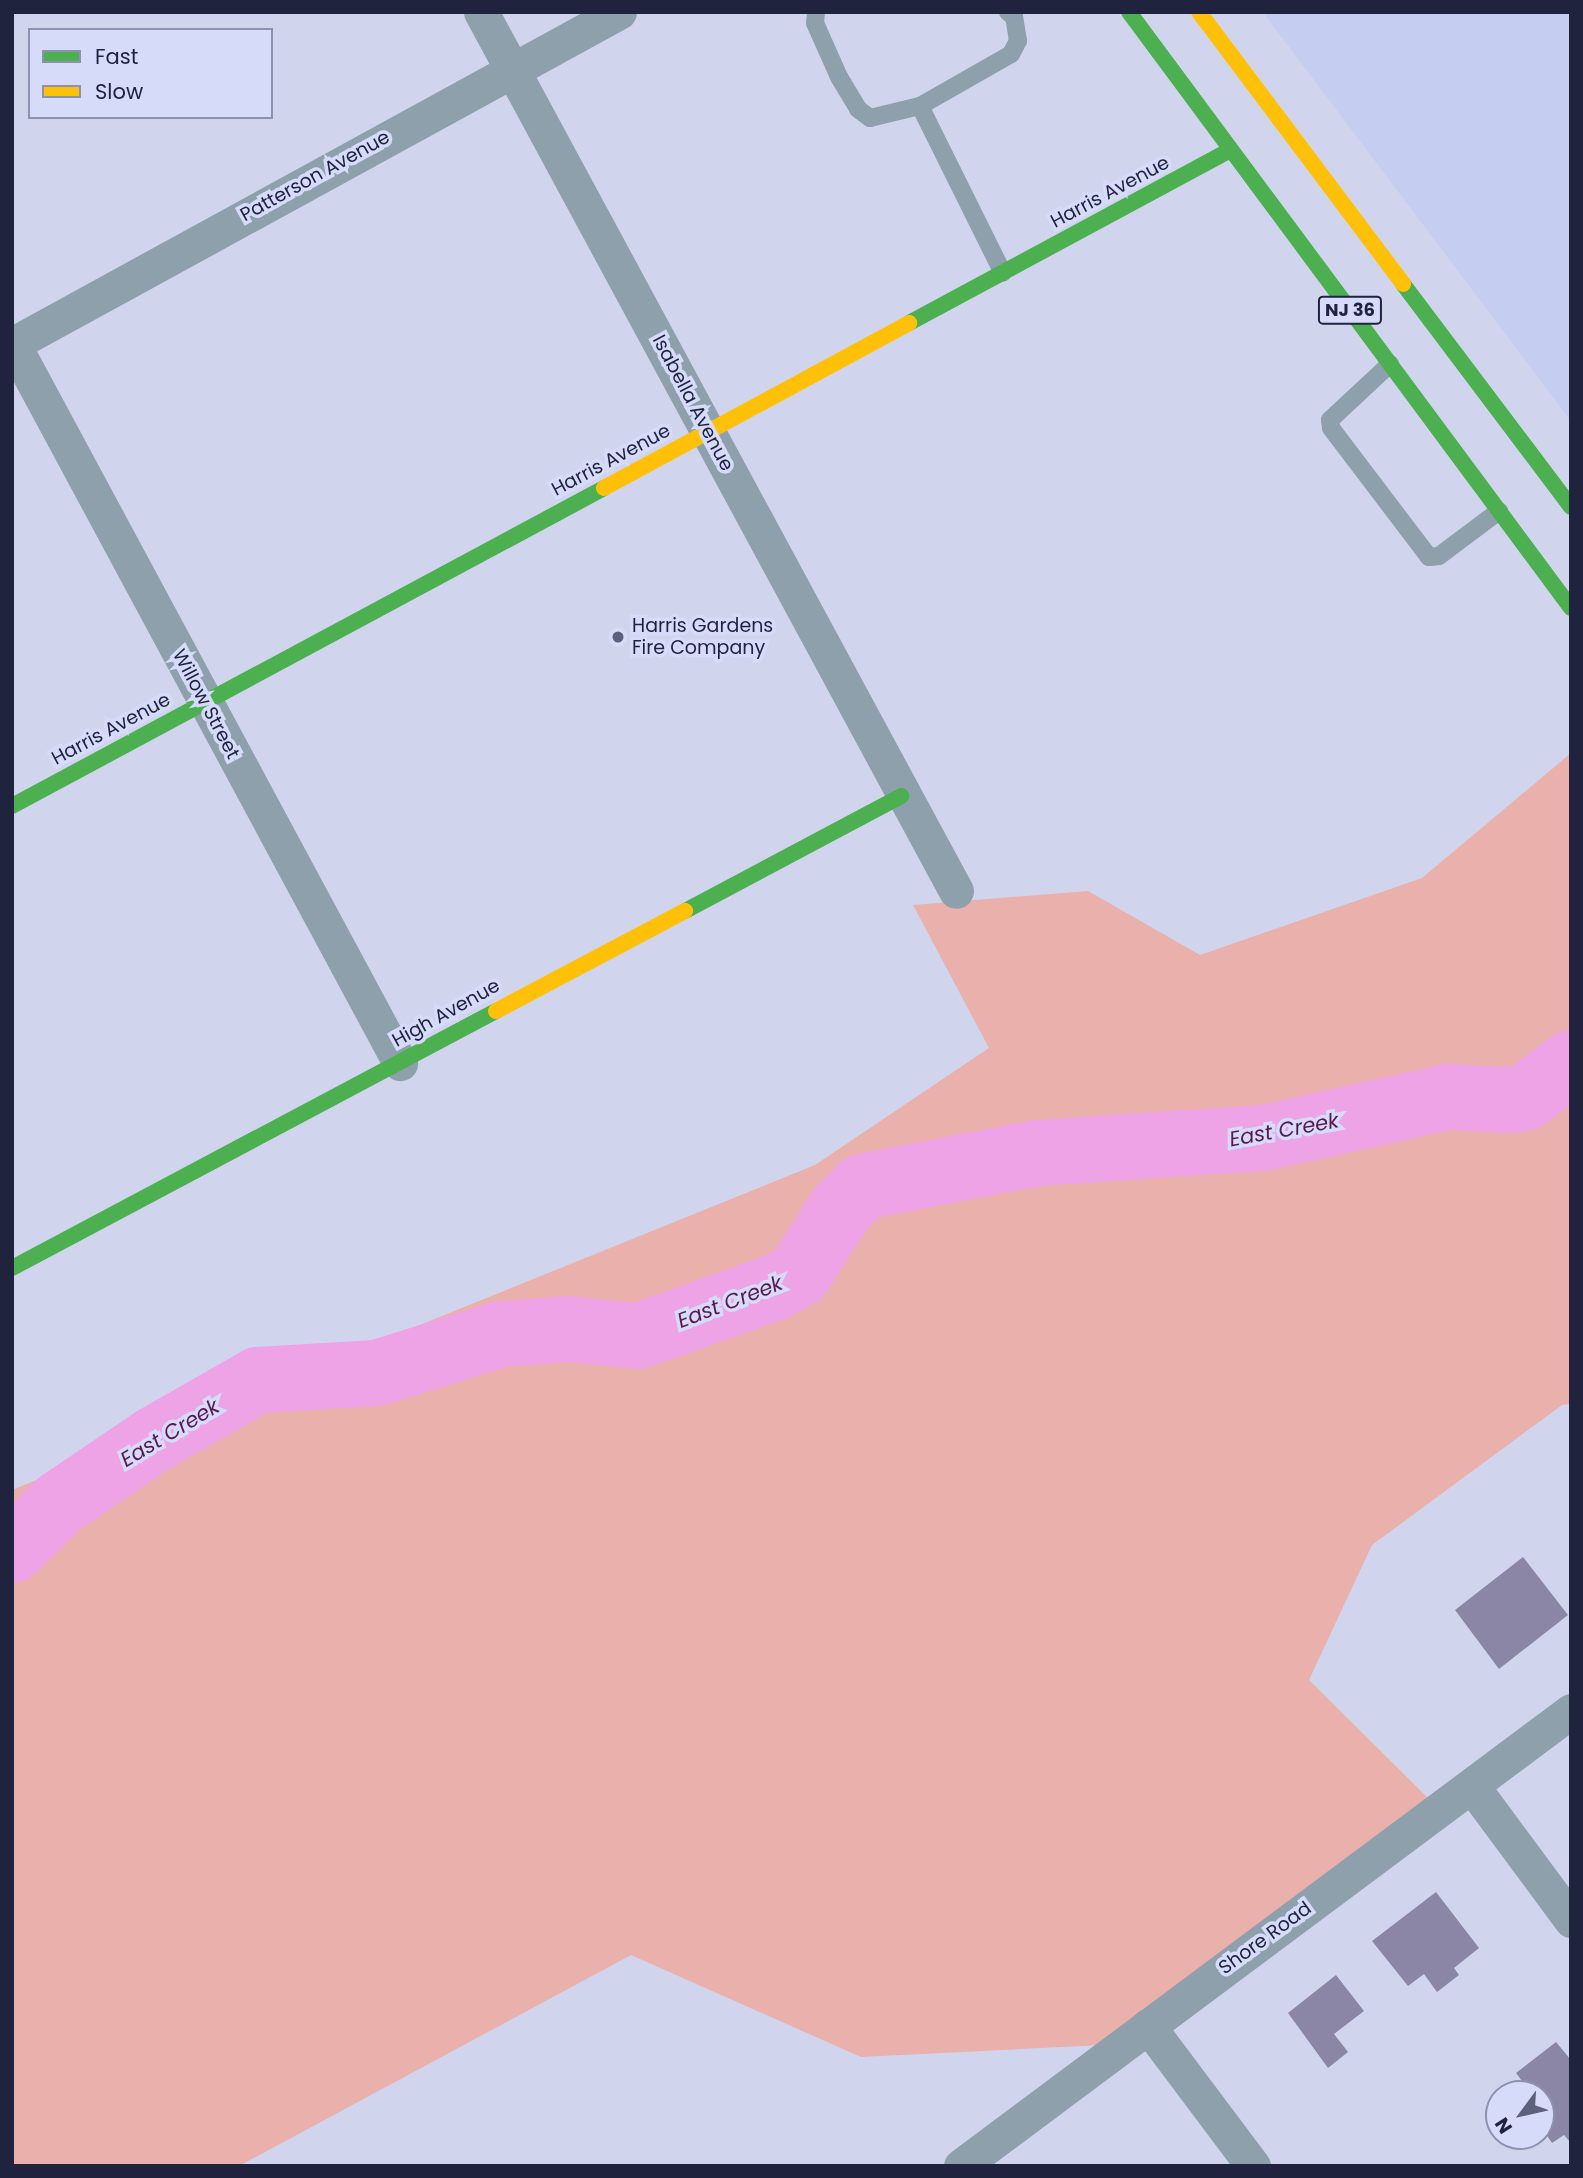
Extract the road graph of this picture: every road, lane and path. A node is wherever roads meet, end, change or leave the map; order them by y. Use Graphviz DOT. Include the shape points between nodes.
graph roads {
  1 [pos="481,12"];
  2 [pos="619,12"];
  3 [pos="816,12"];
  4 [pos="1129,12"];
  5 [pos="1199,12"];
  6 [pos="1013,14"];
  7 [pos="513,68"];
  8 [pos="920,106"];
  9 [pos="1229,151"];
  10 [pos="1003,274"];
  11 [pos="13,343"];
  12 [pos="1390,364"];
  13 [pos="708,432"];
  14 [pos="1571,507"];
  15 [pos="1499,511"];
  16 [pos="1571,607"];
  17 [pos="205,702"];
  18 [pos="901,796"];
  19 [pos="12,806"];
  20 [pos="956,891"];
  21 [pos="400,1063"];
  22 [pos="12,1268"];
  23 [pos="1571,1712"];
  24 [pos="1472,1786"];
  25 [pos="1571,1920"];
  26 [pos="1148,2026"];
  27 [pos="961,2166"];
  28 [pos="1253,2166"];
  1 -- 7 [label="street, Isabella Avenue"];
  2 -- 7 [label="street, Patterson Avenue"];
  3 -- 8 [label="lane" via="815,23 858,109 870,118"];
  4 -- 9 [label="main road, NJ 36"];
  5 -- 14 [label="main road, NJ 36"];
  6 -- 8 [label="lane" via="1018,41 1012,54"];
  7 -- 11 [label="street, Patterson Avenue"];
  7 -- 13 [label="street, Isabella Avenue"];
  8 -- 10 [label="lane"];
  9 -- 10 [label="main road, Harris Avenue"];
  9 -- 12 [label="main road, NJ 36"];
  10 -- 13 [label="main road, Harris Avenue"];
  11 -- 17 [label="street, Willow Street"];
  12 -- 15 [label="main road, NJ 36"];
  12 -- 15 [label="lane" via="1330,420 1331,428 1429,556 1438,556"];
  13 -- 17 [label="main road, Harris Avenue"];
  13 -- 18 [label="street, Isabella Avenue"];
  15 -- 16 [label="main road, NJ 36"];
  17 -- 19 [label="main road, Harris Avenue"];
  17 -- 21 [label="street, Willow Street"];
  18 -- 20 [label="street, Isabella Avenue"];
  18 -- 21 [label="main road, High Avenue"];
  21 -- 22 [label="main road, High Avenue"];
  23 -- 24 [label="street, Shore Road"];
  24 -- 25 [label="street"];
  24 -- 26 [label="street, Shore Road"];
  26 -- 27 [label="street, Shore Road"];
  26 -- 28 [label="street"];
}
